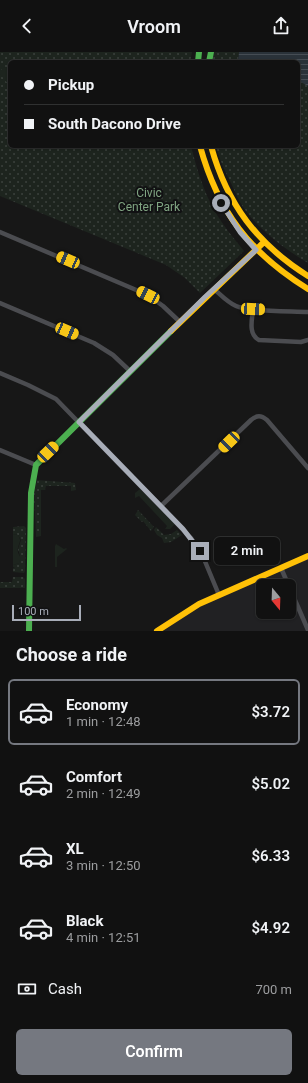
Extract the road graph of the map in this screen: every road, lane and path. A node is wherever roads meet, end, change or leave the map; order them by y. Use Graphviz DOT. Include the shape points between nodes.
graph roads {
  1 [pos="201,148"];
  2 [pos="212,148"];
  3 [pos="0,232"];
  4 [pos="264,242"];
  5 [pos="256,250"];
  6 [pos="308,276"];
  7 [pos="214,289"];
  8 [pos="308,289"];
  9 [pos="0,303"];
  10 [pos="253,309"];
  11 [pos="308,312"];
  12 [pos="180,322"];
  13 [pos="308,340"];
  14 [pos="130,371"];
  15 [pos="0,373"];
  16 [pos="79,422"];
  17 [pos="0,450"];
  18 [pos="36,465"];
  19 [pos="308,468"];
  20 [pos="161,506"];
  21 [pos="308,556"];
  22 [pos="281,568"];
  23 [pos="219,595"];
  24 [pos="308,630"];
  25 [pos="30,631"];
  26 [pos="157,631"];
  1 -- 5 [label="street" via="209,177 221,203 240,232"];
  2 -- 4 [label="street" via="219,173 231,197"];
  3 -- 12 [label="street" via="148,295"];
  4 -- 5 [label="street"];
  4 -- 6 [label="street" via="285,261"];
  5 -- 7 [label="street"];
  5 -- 8 [label="street" via="278,270"];
  7 -- 10 [label="street" via="232,304"];
  7 -- 12 [label="street"];
  9 -- 14 [label="street" via="94,343"];
  10 -- 11 [label="street"];
  10 -- 13 [label="street" via="252,333 257,339 300,342"];
  12 -- 14 [label="street"];
  14 -- 16 [label="street"];
  15 -- 16 [label="street" via="56,399"];
  16 -- 18 [label="street"];
  16 -- 20 [label="street"];
  17 -- 18 [label="street"];
  18 -- 25 [label="street" via="30,493"];
  19 -- 20 [label="street" via="267,420 257,416"];
  20 -- 23 [label="street" via="195,544"];
  21 -- 22 [label="street"];
  22 -- 23 [label="street"];
  22 -- 24 [label="street"];
  23 -- 26 [label="street" via="187,611"];
}
